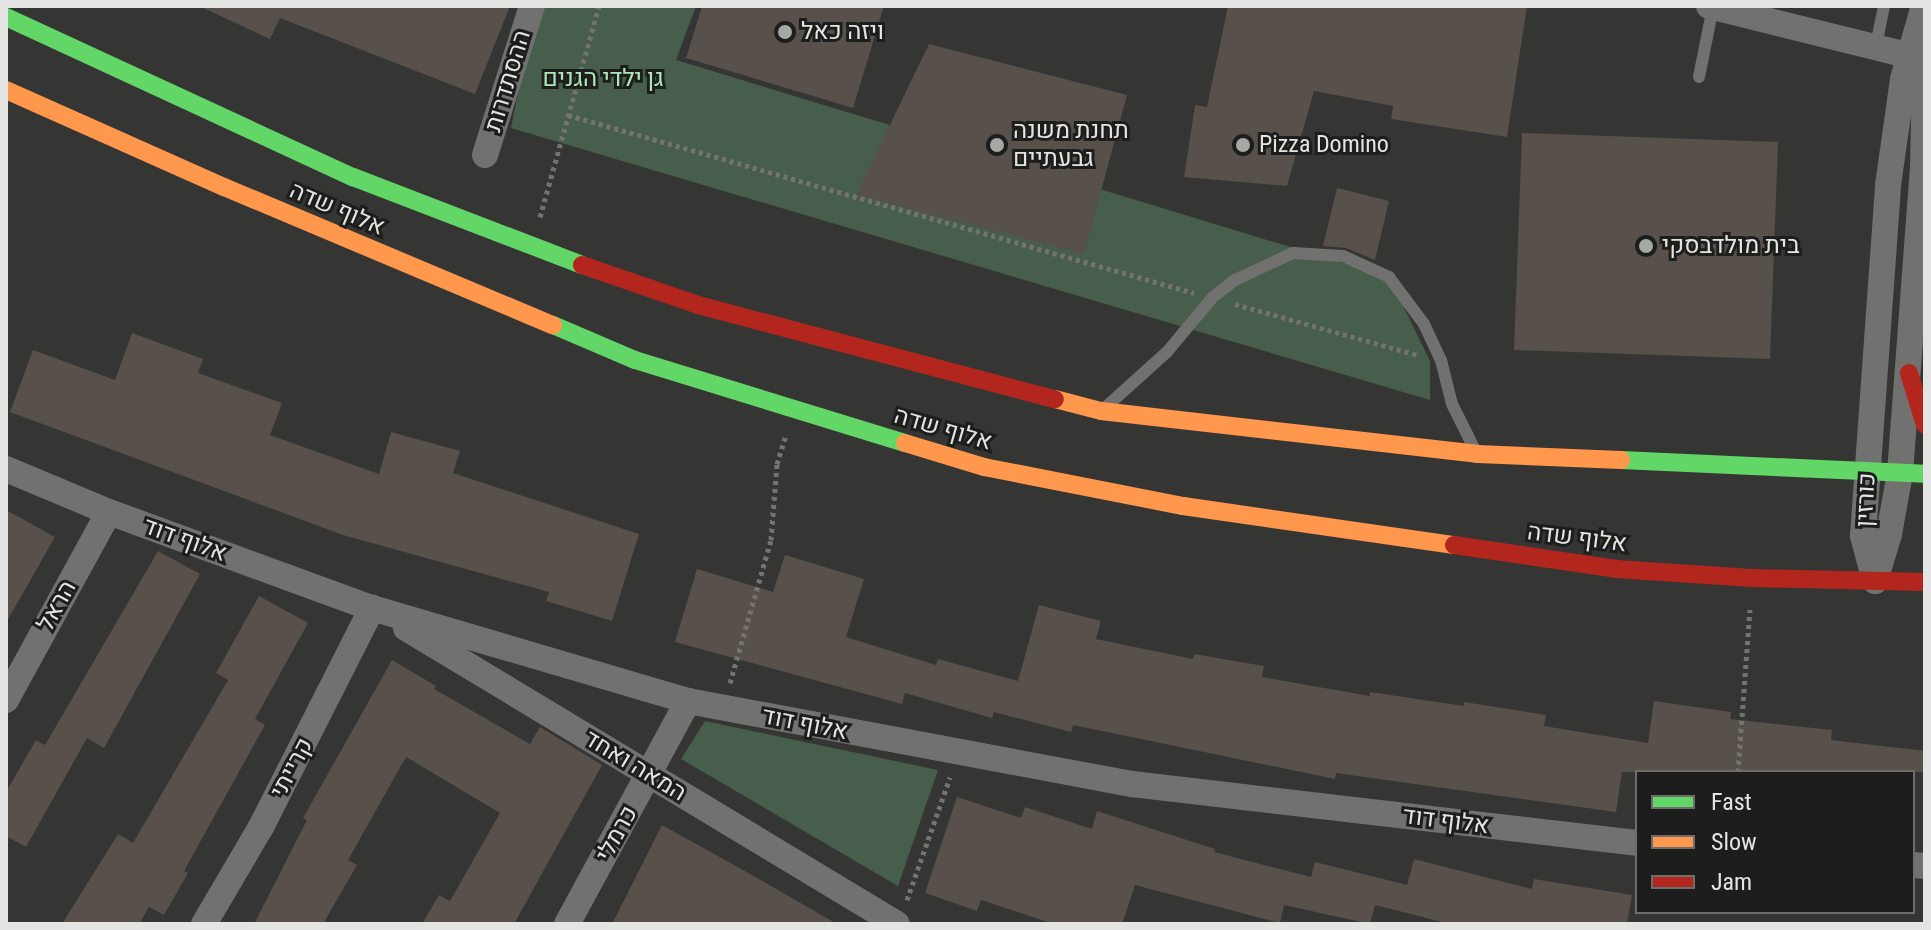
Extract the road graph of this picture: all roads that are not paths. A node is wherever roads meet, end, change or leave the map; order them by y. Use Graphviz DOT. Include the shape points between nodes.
graph roads {
  1 [pos="532,6"];
  2 [pos="1884,6"];
  3 [pos="1924,6"];
  4 [pos="1711,7"];
  5 [pos="6,17"];
  6 [pos="1875,50"];
  7 [pos="1919,63"];
  8 [pos="1699,77"];
  9 [pos="6,90"];
  10 [pos="485,155"];
  11 [pos="1924,163"];
  12 [pos="1922,213"];
  13 [pos="1909,373"];
  14 [pos="1101,411"];
  15 [pos="1925,425"];
  16 [pos="1477,454"];
  17 [pos="6,469"];
  18 [pos="1867,472"];
  19 [pos="1912,474"];
  20 [pos="109,512"];
  21 [pos="1875,581"];
  22 [pos="1925,582"];
  23 [pos="372,608"];
  24 [pos="6,700"];
  25 [pos="688,701"];
  26 [pos="650,775"];
  27 [pos="1635,843"];
  28 [pos="900,917"];
  29 [pos="204,924"];
  30 [pos="567,924"];
  1 -- 10 [label="street, ההסתדרות"];
  2 -- 6 [label="lane"];
  3 -- 7 [label="street, כורזין"];
  4 -- 6 [label="street"];
  4 -- 8 [label="lane"];
  5 -- 14 [label="main road, אלוף שדה" via="353,177 532,247 698,305"];
  6 -- 7 [label="street"];
  7 -- 11 [label="street, כורזין"];
  7 -- 18 [label="street, כורזין" via="1888,185"];
  9 -- 21 [label="main road, אלוף שדה" via="620,354 984,467 1183,506 1616,569"];
  11 -- 12 [label="street, כורזין"];
  12 -- 13 [label="street, כורזין"];
  13 -- 15 [label="main road"];
  13 -- 19 [label="street, כורזין"];
  14 -- 16 [label="main road, אלוף שדה"];
  14 -- 16 [label="lane" via="1235,280 1293,253 1343,256 1389,277 1424,324 1441,360 1452,404"];
  16 -- 18 [label="main road, אלוף שדה"];
  17 -- 20 [label="street, אלוף דוד"];
  18 -- 19 [label="main road, אלוף שדה"];
  18 -- 21 [label="street, כורזין" via="1863,536"];
  19 -- 21 [label="street, כורזין"];
  20 -- 23 [label="street, אלוף דוד"];
  20 -- 24 [label="street, הראל"];
  21 -- 22 [label="main road, אלוף שדה"];
  23 -- 25 [label="street, אלוף דוד"];
  23 -- 26 [label="street, המאה ואחד"];
  23 -- 29 [label="street, קרייתי" via="268,814"];
  25 -- 26 [label="street, כרמלי"];
  25 -- 27 [label="street, אלוף דוד" via="1132,784"];
  26 -- 28 [label="street, המאה ואחד"];
  26 -- 30 [label="street, כרמלי"];
}
